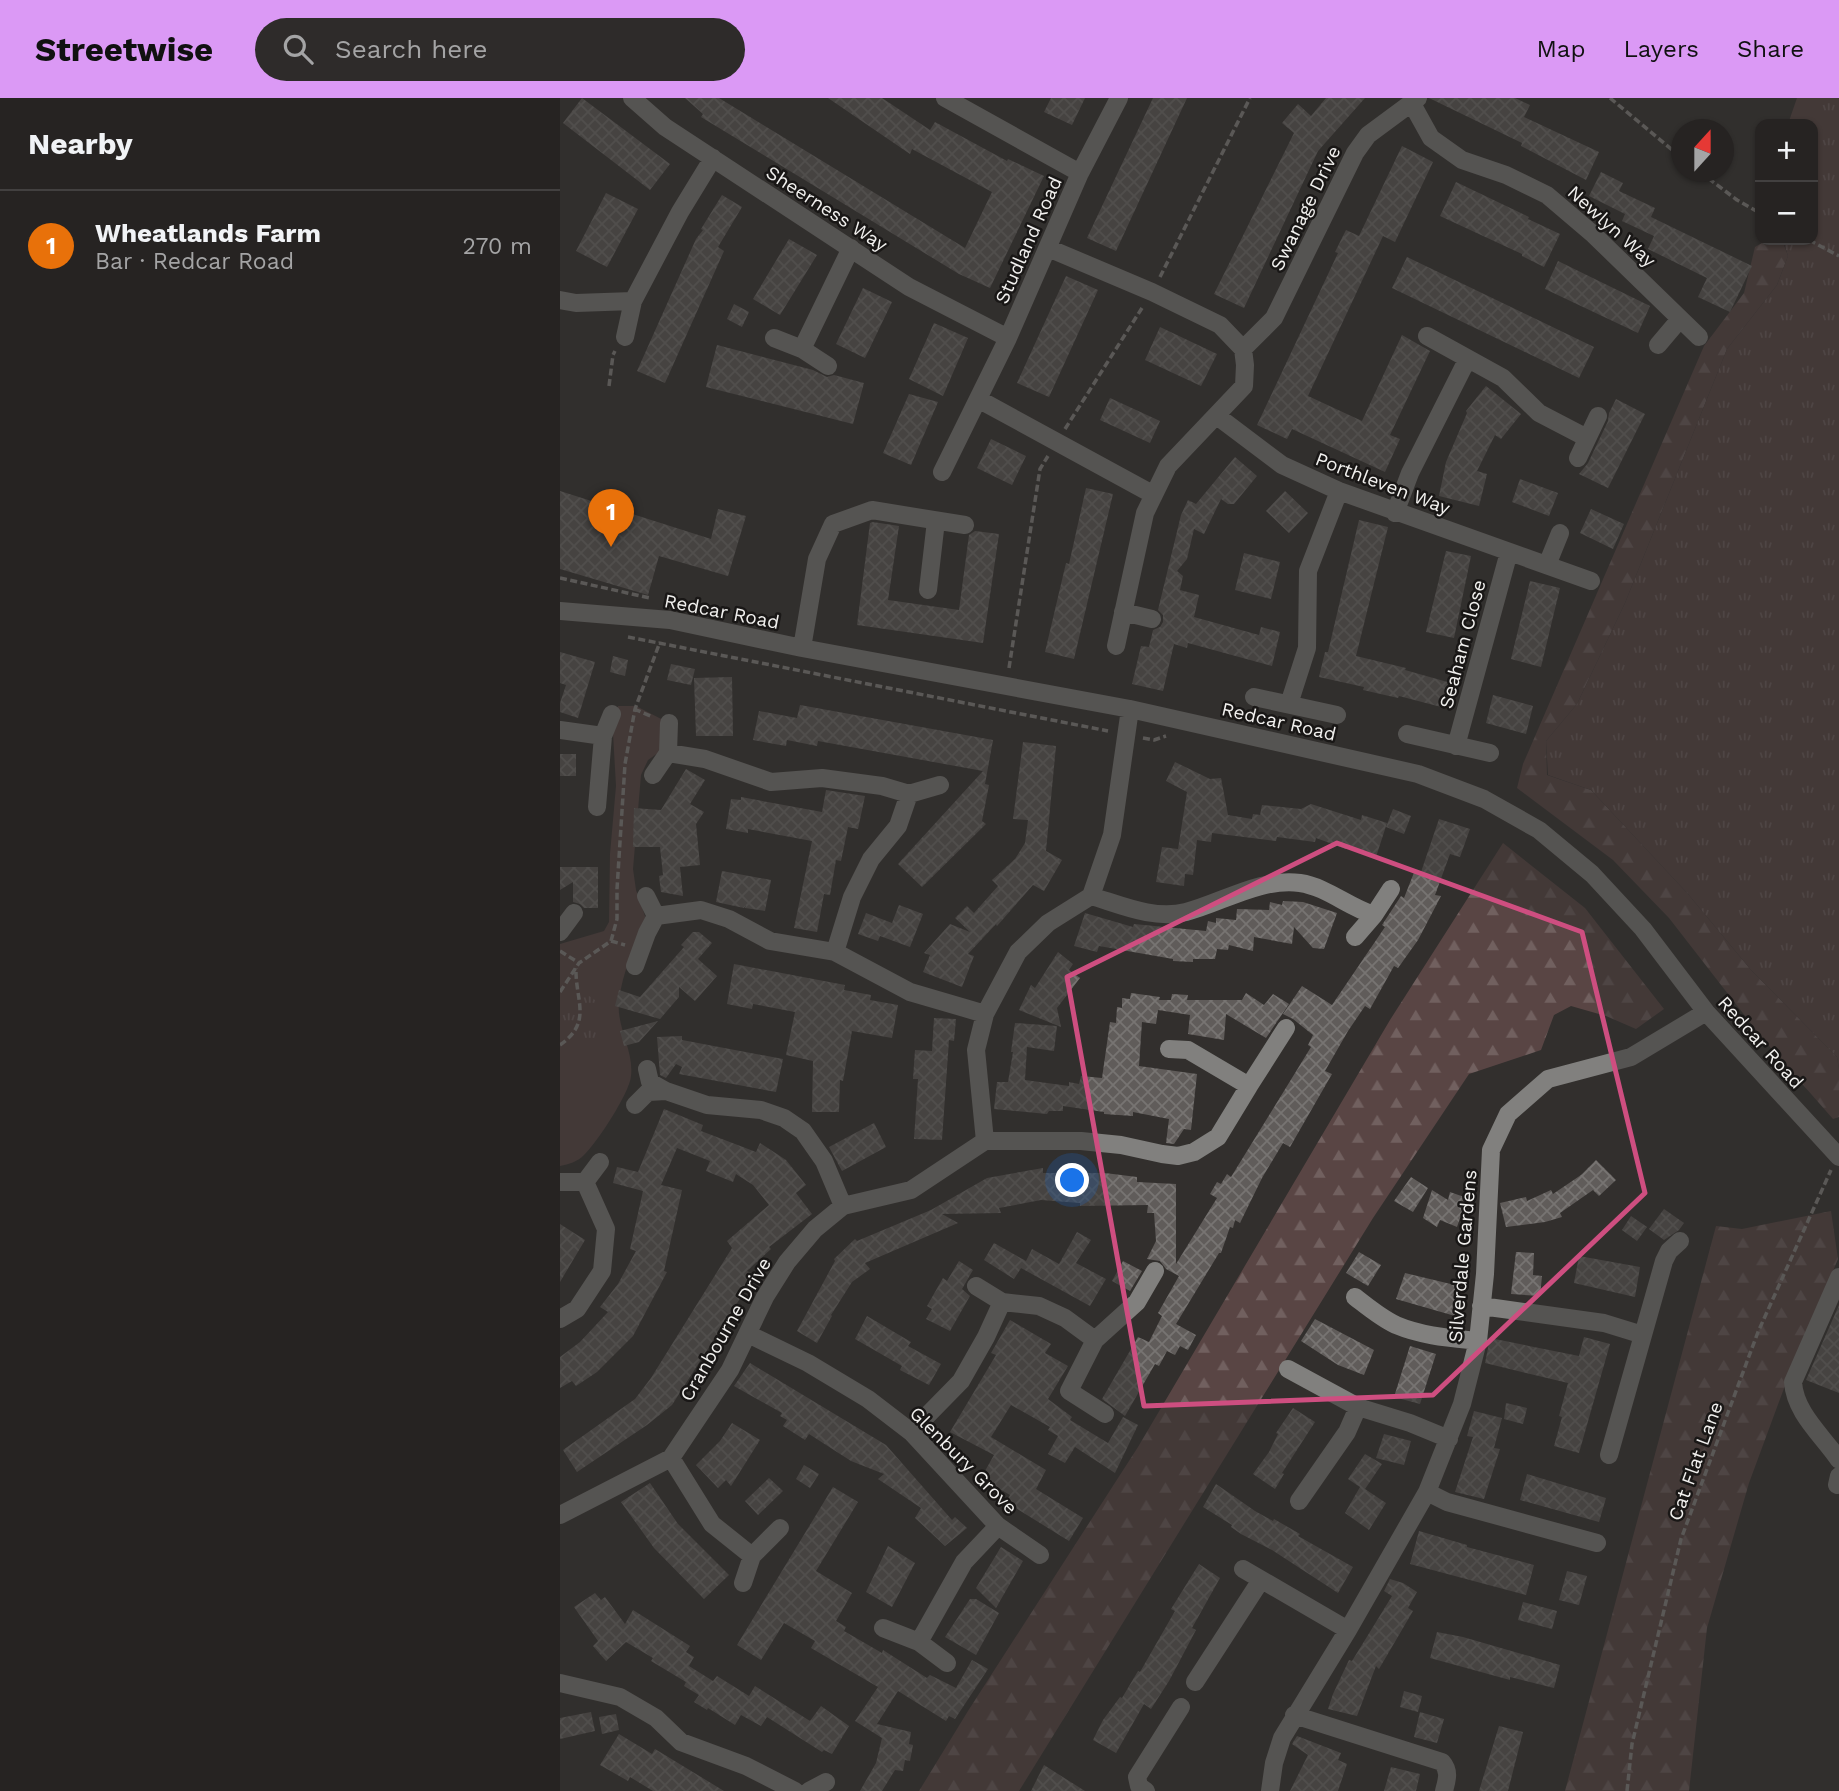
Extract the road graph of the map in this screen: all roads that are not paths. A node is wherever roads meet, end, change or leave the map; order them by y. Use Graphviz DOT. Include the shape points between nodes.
graph roads {
  1 [pos="632,98"];
  2 [pos="946,98"];
  3 [pos="1119,98"];
  4 [pos="1414,100"];
  5 [pos="713,158"];
  6 [pos="1080,173"];
  7 [pos="851,248"];
  8 [pos="1048,248"];
  9 [pos="560,300"];
  10 [pos="633,302"];
  11 [pos="1680,319"];
  12 [pos="1427,336"];
  13 [pos="625,337"];
  14 [pos="1699,337"];
  15 [pos="774,338"];
  16 [pos="1008,338"];
  17 [pos="1658,345"];
  18 [pos="802,349"];
  19 [pos="1243,349"];
  20 [pos="1467,360"];
  21 [pos="828,366"];
  22 [pos="978,399"];
  23 [pos="1217,416"];
  24 [pos="1598,416"];
  25 [pos="1587,438"];
  26 [pos="1578,458"];
  27 [pos="942,472"];
  28 [pos="1339,491"];
  29 [pos="1154,495"];
  30 [pos="1395,513"];
  31 [pos="936,521"];
  32 [pos="965,525"];
  33 [pos="1559,533"];
  34 [pos="1509,552"];
  35 [pos="1547,565"];
  36 [pos="1591,581"];
  37 [pos="928,590"];
  38 [pos="560,611"];
  39 [pos="1123,612"];
  40 [pos="1152,619"];
  41 [pos="1116,646"];
  42 [pos="802,648"];
  43 [pos="1254,697"];
  44 [pos="1290,704"];
  45 [pos="1130,709"];
  46 [pos="612,714"];
  47 [pos="1337,715"];
  48 [pos="669,723"];
  49 [pos="560,730"];
  50 [pos="1407,734"];
  51 [pos="603,736"];
  52 [pos="1456,746"];
  53 [pos="668,753"];
  54 [pos="1490,753"];
  55 [pos="653,775"];
  56 [pos="940,785"];
  57 [pos="909,794"];
  58 [pos="597,807"];
  59 [pos="1391,889"];
  60 [pos="646,896"];
  61 [pos="1091,896"];
  62 [pos="574,913"];
  63 [pos="1374,915"];
  64 [pos="656,916"];
  65 [pos="560,932"];
  66 [pos="1355,937"];
  67 [pos="835,952"];
  68 [pos="635,966"];
  69 [pos="1706,1013"];
  70 [pos="985,1014"];
  71 [pos="1286,1028"];
  72 [pos="1169,1049"];
  73 [pos="647,1069"];
  74 [pos="1249,1086"];
  75 [pos="666,1091"];
  76 [pos="635,1105"];
  77 [pos="985,1141"];
  78 [pos="1838,1156"];
  79 [pos="600,1162"];
  80 [pos="560,1182"];
  81 [pos="585,1182"];
  82 [pos="843,1206"];
  83 [pos="1681,1241"];
  84 [pos="1155,1271"];
  85 [pos="1839,1277"];
  86 [pos="976,1286"];
  87 [pos="1354,1297"];
  88 [pos="1002,1302"];
  89 [pos="1481,1306"];
  90 [pos="560,1320"];
  91 [pos="748,1334"];
  92 [pos="1643,1335"];
  93 [pos="1096,1340"];
  94 [pos="1478,1341"];
  95 [pos="1288,1369"];
  96 [pos="1357,1407"];
  97 [pos="1105,1414"];
  98 [pos="911,1433"];
  99 [pos="1450,1439"];
  100 [pos="1609,1455"];
  101 [pos="671,1458"];
  102 [pos="1839,1460"];
  103 [pos="1427,1492"];
  104 [pos="1299,1501"];
  105 [pos="560,1515"];
  106 [pos="998,1526"];
  107 [pos="779,1528"];
  108 [pos="1597,1544"];
  109 [pos="1040,1555"];
  110 [pos="752,1556"];
  111 [pos="1243,1569"];
  112 [pos="1261,1580"];
  113 [pos="743,1583"];
  114 [pos="883,1628"];
  115 [pos="1348,1630"];
  116 [pos="919,1642"];
  117 [pos="947,1663"];
  118 [pos="1195,1682"];
  119 [pos="560,1683"];
  120 [pos="1181,1707"];
  121 [pos="1294,1715"];
  122 [pos="826,1782"];
  123 [pos="795,1791"];
  124 [pos="809,1791"];
  125 [pos="1146,1791"];
  126 [pos="1270,1791"];
  127 [pos="1444,1791"];
  1 -- 5 [label="street, Sheerness Way" via="665,127"];
  2 -- 6 [label="street"];
  3 -- 6 [label="street, Studland Road"];
  4 -- 11 [label="street, Newlyn Way" via="1432,138 1462,160 1547,195"];
  4 -- 19 [label="street, Swanage Drive" via="1368,135 1354,153 1274,318"];
  5 -- 7 [label="street, Sheerness Way"];
  5 -- 10 [label="street"];
  6 -- 8 [label="street, Studland Road"];
  7 -- 16 [label="street, Sheerness Way" via="909,288"];
  7 -- 18 [label="street"];
  8 -- 16 [label="street, Studland Road"];
  8 -- 19 [label="street" via="1220,325"];
  9 -- 10 [label="street"];
  10 -- 13 [label="street"];
  11 -- 14 [label="street, Newlyn Way"];
  11 -- 17 [label="street"];
  12 -- 20 [label="street"];
  15 -- 18 [label="street"];
  16 -- 22 [label="street, Studland Road"];
  18 -- 21 [label="street"];
  19 -- 23 [label="street" via="1244,386"];
  20 -- 25 [label="street" via="1503,378 1539,413"];
  20 -- 30 [label="street"];
  22 -- 27 [label="street, Studland Road"];
  22 -- 29 [label="street"];
  23 -- 28 [label="street, Porthleven Way" via="1282,465"];
  23 -- 29 [label="street" via="1168,466"];
  24 -- 25 [label="street"];
  25 -- 26 [label="street"];
  28 -- 30 [label="street, Porthleven Way"];
  28 -- 44 [label="street" via="1308,571 1307,648"];
  29 -- 39 [label="street" via="1145,513"];
  30 -- 34 [label="street, Porthleven Way"];
  31 -- 32 [label="street"];
  31 -- 37 [label="street"];
  31 -- 42 [label="street" via="872,510 834,524 817,559"];
  33 -- 35 [label="street"];
  34 -- 35 [label="street, Porthleven Way"];
  34 -- 52 [label="street, Seaham Close"];
  35 -- 36 [label="street, Porthleven Way"];
  38 -- 42 [label="street, Redcar Road" via="670,620"];
  39 -- 40 [label="street"];
  39 -- 41 [label="street"];
  42 -- 45 [label="street, Redcar Road"];
  43 -- 44 [label="street"];
  44 -- 47 [label="street"];
  45 -- 61 [label="street" via="1112,835"];
  45 -- 69 [label="street, Redcar Road" via="1418,774 1484,799 1539,830 1592,874 1643,929"];
  46 -- 51 [label="street"];
  48 -- 53 [label="street"];
  49 -- 51 [label="street"];
  50 -- 52 [label="street"];
  51 -- 58 [label="street"];
  52 -- 54 [label="street"];
  53 -- 55 [label="street"];
  53 -- 57 [label="street" via="705,758 771,782 822,778"];
  56 -- 57 [label="street"];
  57 -- 67 [label="street" via="898,826 871,859 852,897"];
  59 -- 63 [label="street"];
  60 -- 64 [label="street"];
  61 -- 63 [label="street" via="1145,913 1184,912 1266,884 1300,883"];
  61 -- 70 [label="street" via="1048,923 1018,952"];
  62 -- 65 [label="street"];
  63 -- 66 [label="street"];
  64 -- 67 [label="street" via="701,910 770,941"];
  64 -- 68 [label="street"];
  67 -- 70 [label="street" via="910,992"];
  69 -- 78 [label="street, Redcar Road"];
  69 -- 89 [label="street, Silverdale Gardens" via="1632,1057 1548,1079 1508,1114 1491,1150"];
  70 -- 77 [label="street" via="976,1049"];
  71 -- 74 [label="street"];
  72 -- 74 [label="street" via="1188,1050"];
  73 -- 75 [label="street" via="650,1082"];
  74 -- 77 [label="street" via="1218,1137 1178,1156 1121,1144"];
  75 -- 76 [label="street" via="648,1092"];
  75 -- 82 [label="street" via="707,1105 761,1110 785,1118 803,1131 824,1161"];
  77 -- 82 [label="street, Cranbourne Drive" via="911,1190"];
  79 -- 81 [label="street"];
  80 -- 81 [label="street"];
  81 -- 90 [label="street" via="606,1229 603,1271 577,1309"];
  82 -- 91 [label="street, Cranbourne Drive" via="815,1229 787,1262"];
  83 -- 92 [label="street" via="1664,1261"];
  84 -- 93 [label="street" via="1137,1301"];
  85 -- 102 [label="street" via="1793,1382 1798,1406"];
  86 -- 88 [label="street"];
  87 -- 94 [label="street" via="1398,1326 1425,1335"];
  88 -- 93 [label="street" via="1039,1306"];
  88 -- 98 [label="street" via="961,1381"];
  89 -- 92 [label="street" via="1604,1323"];
  89 -- 94 [label="street, Silverdale Gardens"];
  91 -- 98 [label="street, Glenbury Grove" via="868,1399"];
  91 -- 101 [label="street, Cranbourne Drive" via="730,1370"];
  92 -- 100 [label="street"];
  93 -- 97 [label="street" via="1069,1391"];
  94 -- 99 [label="street, Silverdale Gardens"];
  95 -- 96 [label="street"];
  96 -- 99 [label="street"];
  96 -- 104 [label="street" via="1347,1432"];
  98 -- 106 [label="street, Glenbury Grove"];
  99 -- 103 [label="street, Silverdale Gardens"];
  101 -- 105 [label="street, Cranbourne Drive"];
  101 -- 110 [label="street" via="712,1524"];
  103 -- 108 [label="street" via="1447,1502"];
  103 -- 115 [label="street, Silverdale Gardens"];
  106 -- 109 [label="street, Glenbury Grove"];
  106 -- 116 [label="street" via="964,1562"];
  107 -- 110 [label="street"];
  110 -- 113 [label="street"];
  111 -- 112 [label="street"];
  112 -- 115 [label="street"];
  112 -- 118 [label="street"];
  114 -- 116 [label="street"];
  115 -- 121 [label="street, Silverdale Gardens"];
  116 -- 117 [label="street"];
  119 -- 123 [label="street" via="620,1697 656,1718 681,1742 746,1766"];
  120 -- 125 [label="street" via="1138,1777 1139,1786"];
  121 -- 126 [label="street, Silverdale Gardens" via="1273,1763"];
  121 -- 127 [label="street" via="1441,1762 1447,1767"];
  122 -- 124 [label="street"];
}
